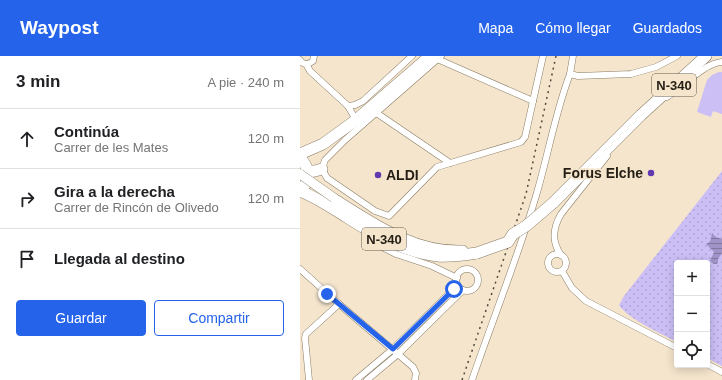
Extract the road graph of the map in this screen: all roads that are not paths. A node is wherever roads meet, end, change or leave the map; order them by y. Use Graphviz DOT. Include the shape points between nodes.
graph roads {
  1 [pos="412,56"];
  2 [pos="543,56"];
  3 [pos="573,56"];
  4 [pos="677,56"];
  5 [pos="706,56"];
  6 [pos="436,57"];
  7 [pos="312,59"];
  8 [pos="300,60"];
  9 [pos="722,62"];
  10 [pos="570,74"];
  11 [pos="533,101"];
  12 [pos="348,106"];
  13 [pos="374,110"];
  14 [pos="641,115"];
  15 [pos="356,120"];
  16 [pos="618,138"];
  17 [pos="437,154"];
  18 [pos="450,163"];
  19 [pos="437,167"];
  20 [pos="323,171"];
  21 [pos="302,172"];
  22 [pos="349,218"];
  23 [pos="475,252"];
  24 [pos="561,255"];
  25 [pos="300,270"];
  26 [pos="562,271"];
  27 [pos="457,281"];
  28 [pos="463,290"];
  29 [pos="339,304"];
  30 [pos="674,346"];
  31 [pos="393,349"];
  32 [pos="398,354"];
  33 [pos="710,366"];
  34 [pos="722,372"];
  35 [pos="309,380"];
  36 [pos="356,380"];
  37 [pos="367,380"];
  38 [pos="415,380"];
  39 [pos="472,380"];
  1 -- 12 [label="street" via="363,101"];
  2 -- 11 [label="street"];
  3 -- 10 [label="street"];
  4 -- 10 [label="street" via="656,67 631,74"];
  5 -- 14 [label="highway, N-340"];
  6 -- 11 [label="street"];
  6 -- 13 [label="highway"];
  7 -- 8 [label="street" via="302,62"];
  7 -- 12 [label="street" via="312,73"];
  9 -- 14 [label="street" via="707,67"];
  10 -- 39 [label="street" via="523,238"];
  11 -- 18 [label="street" via="525,137 521,142"];
  12 -- 15 [label="street"];
  13 -- 15 [label="highway"];
  13 -- 17 [label="street"];
  13 -- 20 [label="street" via="324,160"];
  14 -- 16 [label="highway, N-340"];
  15 -- 21 [label="highway" via="323,144"];
  16 -- 23 [label="highway, N-340, bridge" via="553,203 513,234 508,242"];
  16 -- 24 [label="street" via="556,222 554,241"];
  17 -- 18 [label="street"];
  17 -- 19 [label="street"];
  18 -- 19 [label="street"];
  19 -- 20 [label="street" via="389,216 375,211 327,178"];
  20 -- 21 [label="highway"];
  21 -- 22 [label="highway, N-340" via="319,199"];
  21 -- 23 [label="main road, bridge" via="334,198 394,234 434,248"];
  22 -- 23 [label="highway, N-340" via="382,238 415,252 439,256"];
  22 -- 27 [label="street" via="384,248 432,266"];
  24 -- 26 [label="street" via="567,263"];
  24 -- 26 [label="street" via="550,257 548,264 554,272"];
  25 -- 29 [label="street"];
  26 -- 30 [label="street" via="572,288 586,301"];
  27 -- 28 [label="street"];
  27 -- 28 [label="street" via="461,271 466,269 476,273 477,285 470,291"];
  27 -- 31 [label="street" via="454,289"];
  28 -- 32 [label="street"];
  29 -- 31 [label="street"];
  29 -- 35 [label="street" via="306,334"];
  31 -- 32 [label="street"];
  31 -- 36 [label="street"];
  32 -- 37 [label="street"];
  32 -- 38 [label="street" via="413,367 416,373"];
  33 -- 34 [label="street"];
}
